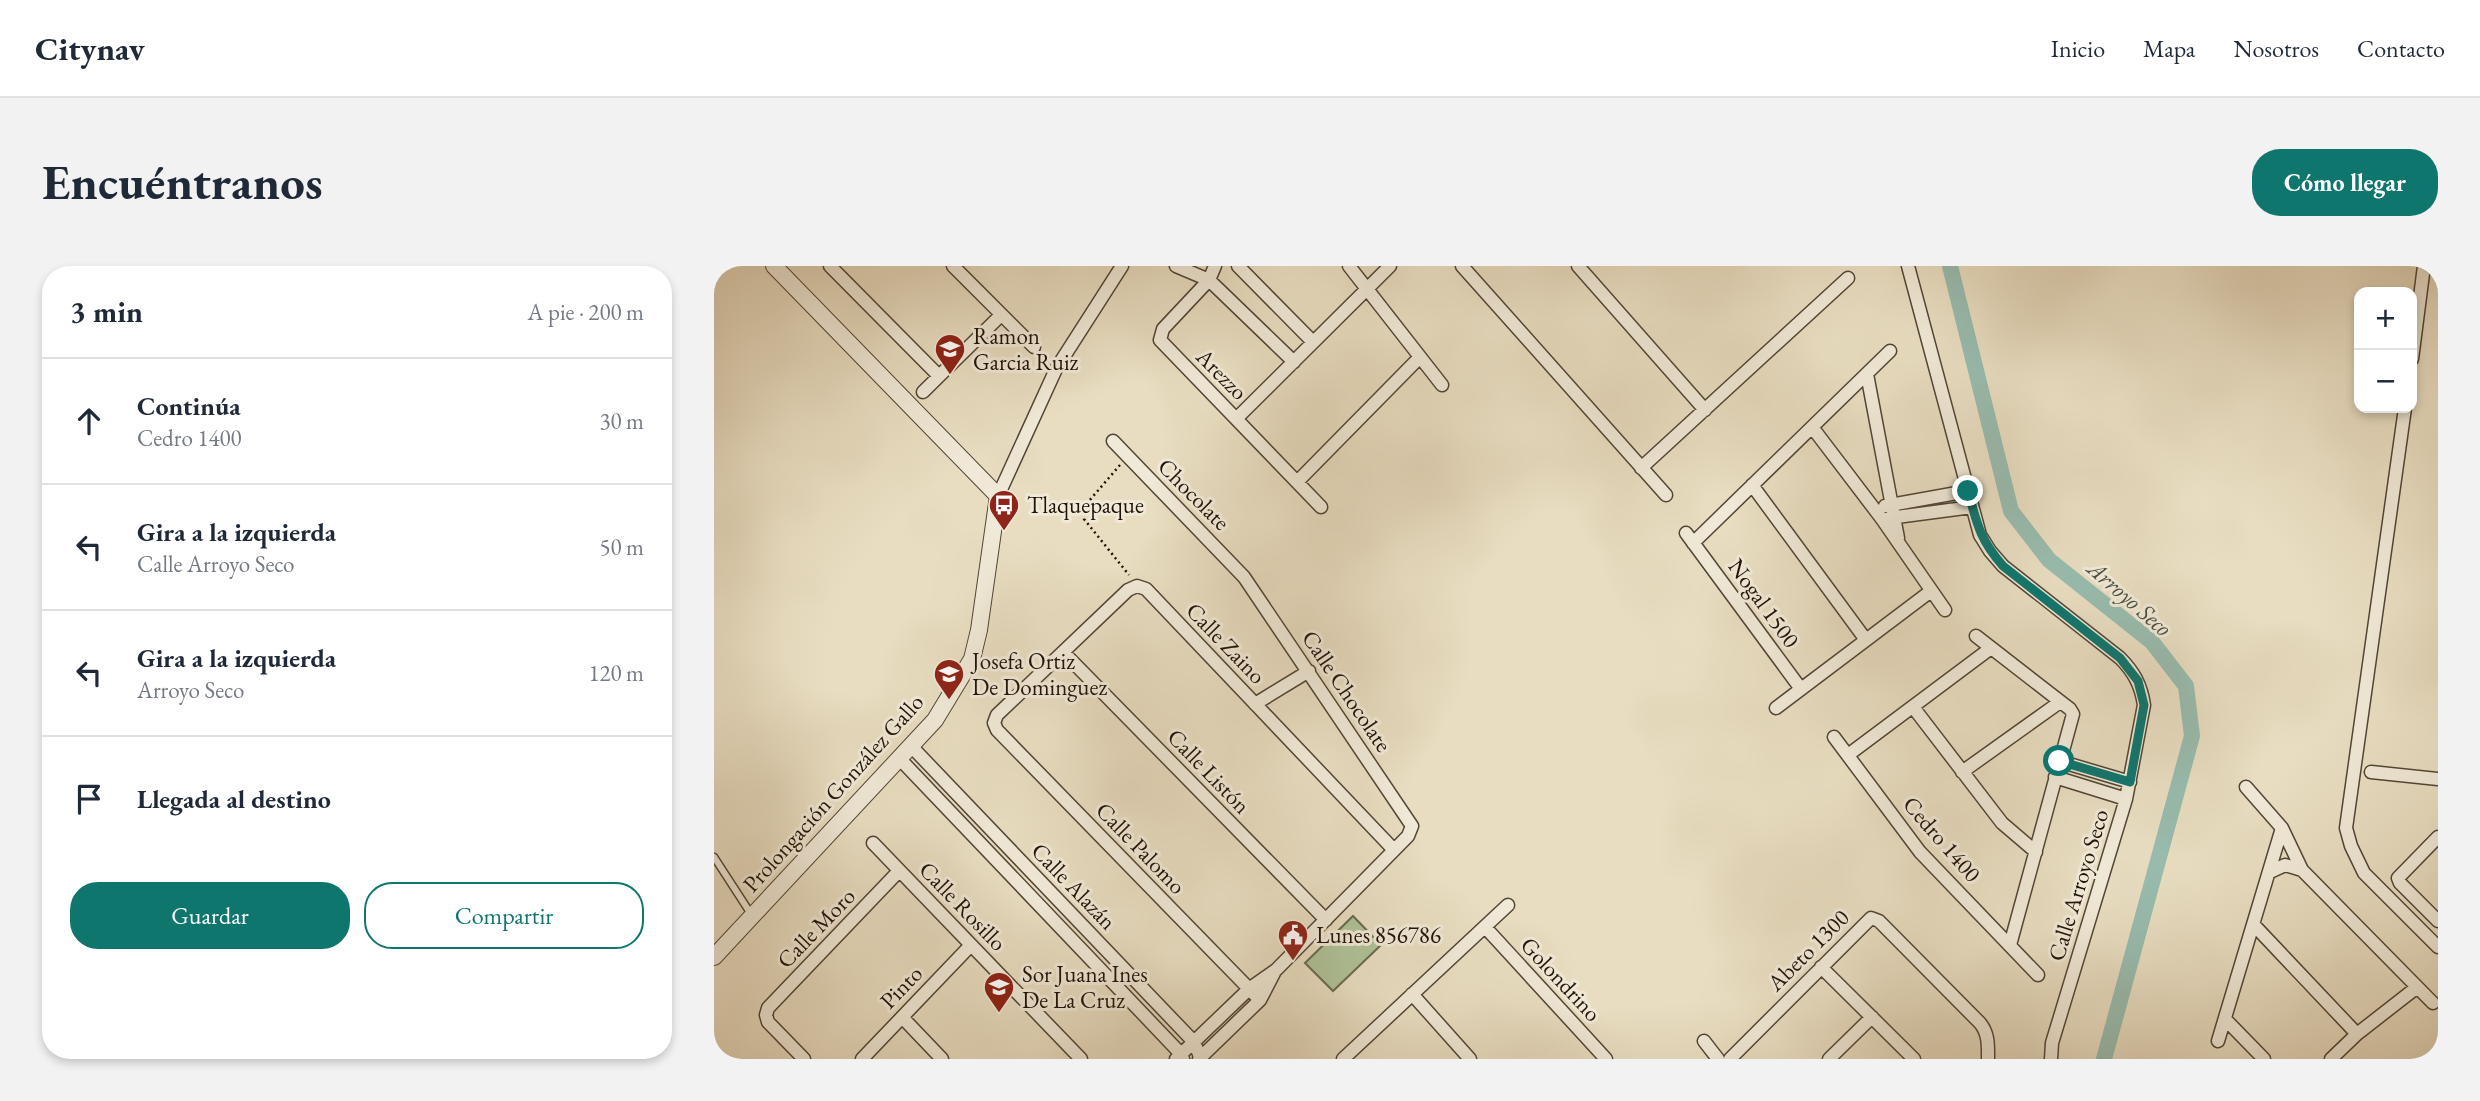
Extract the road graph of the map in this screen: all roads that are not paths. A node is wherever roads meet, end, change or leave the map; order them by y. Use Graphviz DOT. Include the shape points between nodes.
graph roads {
  1 [pos="774,266"];
  2 [pos="830,266"];
  3 [pos="953,266"];
  4 [pos="1122,266"];
  5 [pos="1176,266"];
  6 [pos="1216,266"];
  7 [pos="1238,266"];
  8 [pos="1349,266"];
  9 [pos="1390,266"];
  10 [pos="1462,266"];
  11 [pos="1578,266"];
  12 [pos="1908,266"];
  13 [pos="2424,266"];
  14 [pos="1848,278"];
  15 [pos="1209,279"];
  16 [pos="1367,288"];
  17 [pos="1001,315"];
  18 [pos="1313,342"];
  19 [pos="1034,347"];
  20 [pos="2413,350"];
  21 [pos="1891,351"];
  22 [pos="1420,357"];
  23 [pos="1294,362"];
  24 [pos="1867,374"];
  25 [pos="939,376"];
  26 [pos="1442,386"];
  27 [pos="923,392"];
  28 [pos="1705,410"];
  29 [pos="2404,413"];
  30 [pos="1237,418"];
  31 [pos="1812,428"];
  32 [pos="1113,441"];
  33 [pos="1641,468"];
  34 [pos="1297,482"];
  35 [pos="1752,485"];
  36 [pos="1968,491"];
  37 [pos="1666,495"];
  38 [pos="998,496"];
  39 [pos="1321,507"];
  40 [pos="1972,507"];
  41 [pos="1885,512"];
  42 [pos="1244,577"];
  43 [pos="1931,591"];
  44 [pos="1945,610"];
  45 [pos="1976,636"];
  46 [pos="1866,640"];
  47 [pos="1992,648"];
  48 [pos="1063,652"];
  49 [pos="1309,671"];
  50 [pos="1801,689"];
  51 [pos="2060,702"];
  52 [pos="1255,704"];
  53 [pos="1913,706"];
  54 [pos="1776,708"];
  55 [pos="1833,737"];
  56 [pos="911,746"];
  57 [pos="1848,755"];
  58 [pos="899,758"];
  59 [pos="2059,761"];
  60 [pos="1962,772"];
  61 [pos="2371,772"];
  62 [pos="2055,777"];
  63 [pos="2438,779"];
  64 [pos="2130,782"];
  65 [pos="2246,787"];
  66 [pos="2126,799"];
  67 [pos="2282,828"];
  68 [pos="2438,837"];
  69 [pos="873,844"];
  70 [pos="1394,850"];
  71 [pos="2036,852"];
  72 [pos="714,858"];
  73 [pos="2302,870"];
  74 [pos="899,871"];
  75 [pos="2270,873"];
  76 [pos="1508,905"];
  77 [pos="752,916"];
  78 [pos="1326,919"];
  79 [pos="2438,921"];
  80 [pos="2253,924"];
  81 [pos="1485,927"];
  82 [pos="971,945"];
  83 [pos="2010,945"];
  84 [pos="2438,947"];
  85 [pos="714,957"];
  86 [pos="1821,967"];
  87 [pos="1276,970"];
  88 [pos="2038,975"];
  89 [pos="2416,988"];
  90 [pos="1249,989"];
  91 [pos="1412,995"];
  92 [pos="1261,1000"];
  93 [pos="2433,1003"];
  94 [pos="902,1017"];
  95 [pos="1872,1017"];
  96 [pos="2225,1020"];
  97 [pos="2357,1034"];
  98 [pos="1704,1041"];
  99 [pos="2218,1041"];
  100 [pos="1194,1042"];
  101 [pos="1180,1057"];
  102 [pos="804,1059"];
  103 [pos="862,1059"];
  104 [pos="942,1059"];
  105 [pos="1081,1059"];
  106 [pos="1200,1059"];
  107 [pos="1343,1059"];
  108 [pos="1470,1059"];
  109 [pos="1606,1059"];
  110 [pos="1718,1059"];
  111 [pos="1730,1059"];
  112 [pos="1829,1059"];
  113 [pos="1914,1059"];
  114 [pos="1988,1059"];
  115 [pos="2051,1059"];
  116 [pos="2264,1059"];
  117 [pos="2331,1059"];
  1 -- 38 [label="street"];
  2 -- 25 [label="street"];
  3 -- 17 [label="street"];
  4 -- 38 [label="street, Prolongación González Gallo" via="1056,369"];
  5 -- 15 [label="street"];
  6 -- 15 [label="street, Arezzo"];
  7 -- 18 [label="street"];
  8 -- 16 [label="street"];
  9 -- 16 [label="street"];
  10 -- 33 [label="street"];
  11 -- 28 [label="street"];
  12 -- 36 [label="street"];
  13 -- 20 [label="street"];
  14 -- 28 [label="street"];
  15 -- 23 [label="street"];
  15 -- 30 [label="street, Arezzo" via="1163,329 1160,340"];
  16 -- 18 [label="street"];
  16 -- 22 [label="street"];
  17 -- 19 [label="street"];
  17 -- 25 [label="street"];
  18 -- 23 [label="street"];
  21 -- 24 [label="street, Nogal 1500"];
  22 -- 26 [label="street"];
  22 -- 34 [label="street"];
  23 -- 30 [label="street"];
  24 -- 31 [label="street, Nogal 1500"];
  24 -- 41 [label="street"];
  25 -- 27 [label="street"];
  28 -- 33 [label="street"];
  29 -- 84 [label="street" via="2346,828 2364,873"];
  30 -- 34 [label="street, Arezzo"];
  31 -- 35 [label="street, Nogal 1500"];
  31 -- 41 [label="street"];
  32 -- 42 [label="street, Chocolate"];
  33 -- 37 [label="street"];
  34 -- 39 [label="street, Arezzo"];
  35 -- 46 [label="street"];
  35 -- 50 [label="street, Nogal 1500" via="1690,538"];
  36 -- 40 [label="street"];
  36 -- 41 [label="street"];
  38 -- 56 [label="street, Prolongación González Gallo" via="972,659 934,720"];
  40 -- 41 [label="street"];
  40 -- 64 [label="street, Calle Arroyo Seco" via="1980,535 2003,566 2120,658 2138,681 2144,705"];
  41 -- 43 [label="street" via="1899,545"];
  42 -- 49 [label="street, Calle Chocolate"];
  43 -- 44 [label="street"];
  43 -- 46 [label="street"];
  45 -- 47 [label="street"];
  46 -- 50 [label="street"];
  47 -- 51 [label="street"];
  47 -- 53 [label="street"];
  48 -- 52 [label="street, Calle Zaino" via="1137,586 1146,589"];
  48 -- 78 [label="street, Calle Listón"];
  48 -- 90 [label="street, Calle Palomo" via="997,715 997,730"];
  49 -- 52 [label="street"];
  49 -- 70 [label="street, Calle Chocolate" via="1410,823 1412,830"];
  50 -- 54 [label="street"];
  51 -- 59 [label="street" via="2070,709 2073,719"];
  51 -- 60 [label="street"];
  52 -- 70 [label="street, Calle Zaino"];
  53 -- 57 [label="street"];
  53 -- 60 [label="street"];
  55 -- 57 [label="street, Cedro 1400"];
  56 -- 58 [label="street, Prolongación González Gallo"];
  56 -- 100 [label="street, Calle Alazán"];
  57 -- 83 [label="street, Cedro 1400" via="1920,852"];
  58 -- 77 [label="street, Prolongación González Gallo"];
  58 -- 101 [label="street, Calle Alazán"];
  59 -- 62 [label="street"];
  59 -- 64 [label="street"];
  60 -- 71 [label="street" via="2002,823"];
  61 -- 63 [label="street"];
  62 -- 66 [label="street"];
  62 -- 71 [label="street"];
  64 -- 66 [label="street, Calle Arroyo Seco"];
  65 -- 67 [label="street"];
  66 -- 115 [label="street, Calle Arroyo Seco"];
  67 -- 73 [label="street"];
  67 -- 75 [label="street"];
  68 -- 79 [label="street" via="2398,877"];
  69 -- 74 [label="street, Calle Rosillo"];
  70 -- 78 [label="street"];
  71 -- 83 [label="street"];
  72 -- 77 [label="lane"];
  73 -- 75 [label="street" via="2285,865"];
  73 -- 89 [label="street"];
  74 -- 82 [label="street, Calle Rosillo"];
  74 -- 102 [label="street, Calle Moro" via="768,1008 768,1022"];
  75 -- 80 [label="street"];
  76 -- 81 [label="street"];
  77 -- 85 [label="street, Prolongación González Gallo"];
  78 -- 87 [label="street"];
  80 -- 96 [label="street"];
  80 -- 97 [label="street"];
  81 -- 91 [label="street"];
  81 -- 109 [label="street, Golondrino"];
  82 -- 94 [label="street, Pinto"];
  82 -- 105 [label="street, Calle Rosillo"];
  83 -- 88 [label="street, Cedro 1400"];
  86 -- 95 [label="street"];
  86 -- 111 [label="street, Abeto 1300"];
  86 -- 114 [label="street, Abeto 1300" via="1865,921 1879,921 1986,1030"];
  87 -- 90 [label="street"];
  87 -- 92 [label="street"];
  89 -- 93 [label="street"];
  89 -- 97 [label="street"];
  90 -- 92 [label="street, Calle Palomo"];
  90 -- 100 [label="street"];
  91 -- 107 [label="street"];
  91 -- 108 [label="street"];
  92 -- 106 [label="street"];
  94 -- 103 [label="street, Pinto"];
  94 -- 104 [label="street"];
  95 -- 112 [label="street"];
  95 -- 113 [label="street"];
  96 -- 99 [label="street"];
  96 -- 116 [label="street"];
  97 -- 117 [label="street"];
  98 -- 110 [label="street"];
  100 -- 101 [label="street"];
  100 -- 106 [label="street, Calle Alazán"];
}
